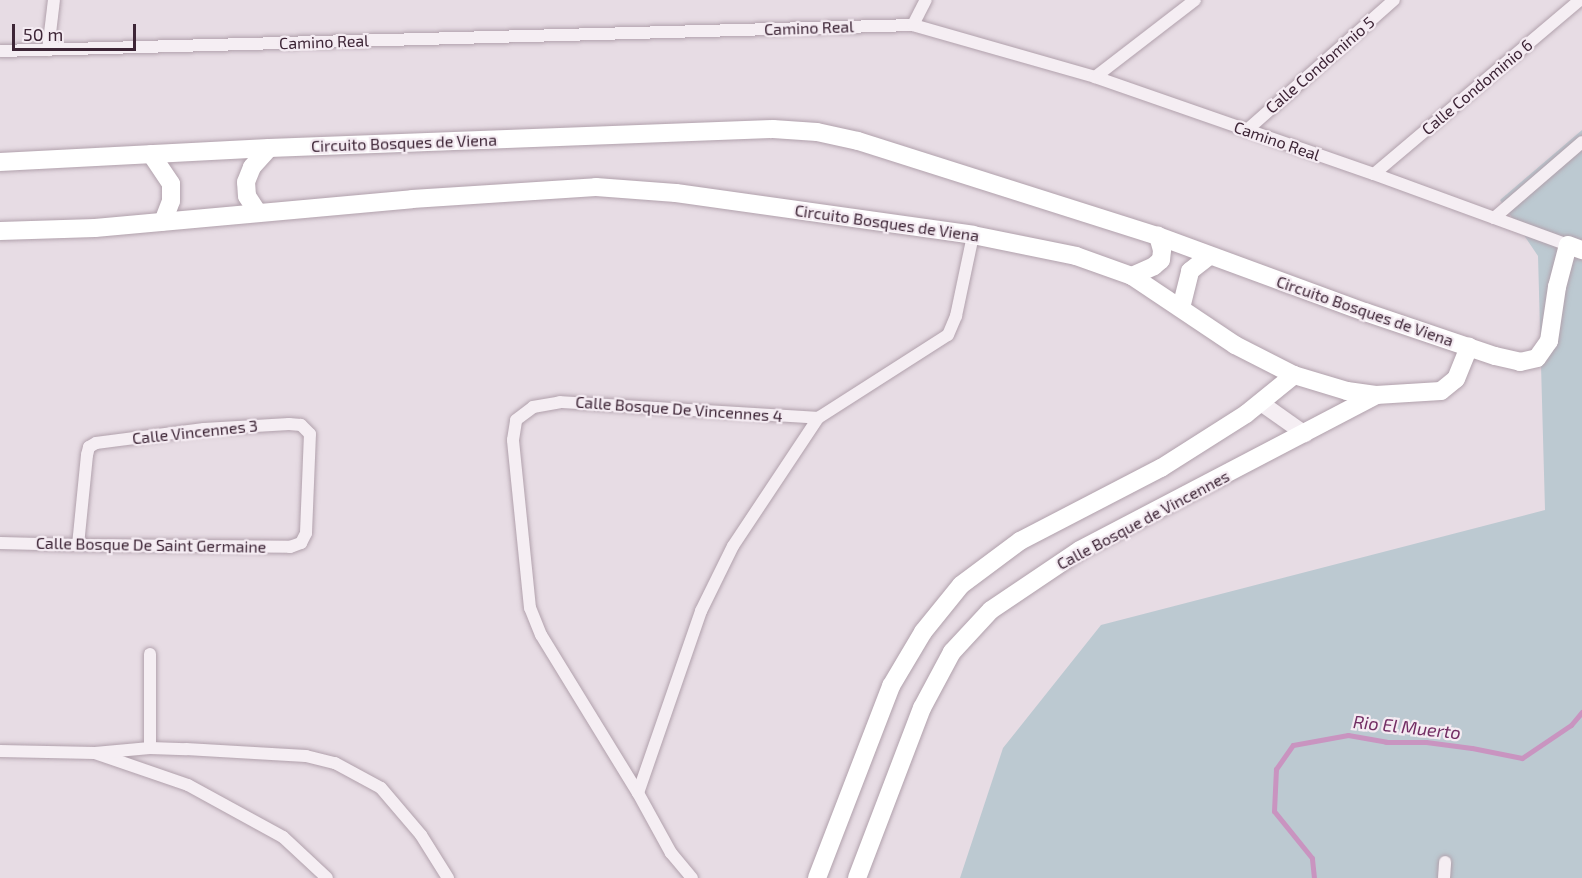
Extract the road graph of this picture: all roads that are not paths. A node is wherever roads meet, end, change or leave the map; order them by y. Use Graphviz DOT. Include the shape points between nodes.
graph roads {
  1 [pos="54,0"];
  2 [pos="926,0"];
  3 [pos="1195,0"];
  4 [pos="1394,0"];
  5 [pos="1580,0"];
  6 [pos="913,25"];
  7 [pos="48,50"];
  8 [pos="0,51"];
  9 [pos="1095,78"];
  10 [pos="1246,130"];
  11 [pos="1582,142"];
  12 [pos="269,148"];
  13 [pos="151,154"];
  14 [pos="0,162"];
  15 [pos="1374,174"];
  16 [pos="258,213"];
  17 [pos="1494,218"];
  18 [pos="163,222"];
  19 [pos="0,231"];
  20 [pos="973,235"];
  21 [pos="1158,236"];
  22 [pos="1575,248"];
  23 [pos="1209,256"];
  24 [pos="1132,276"];
  25 [pos="1181,308"];
  26 [pos="1469,347"];
  27 [pos="1294,375"];
  28 [pos="1376,395"];
  29 [pos="1261,403"];
  30 [pos="818,417"];
  31 [pos="1305,434"];
  32 [pos="0,543"];
  33 [pos="302,543"];
  34 [pos="78,545"];
  35 [pos="150,654"];
  36 [pos="150,748"];
  37 [pos="0,751"];
  38 [pos="95,753"];
  39 [pos="638,793"];
  40 [pos="1445,862"];
  41 [pos="327,878"];
  42 [pos="448,878"];
  43 [pos="692,878"];
  44 [pos="817,878"];
  45 [pos="857,878"];
  46 [pos="1444,878"];
  1 -- 7 [label="street"];
  2 -- 6 [label="street"];
  3 -- 9 [label="street"];
  4 -- 10 [label="street, Calle Condominio 5"];
  5 -- 15 [label="street, Calle Condominio 6"];
  6 -- 7 [label="street, Camino Real"];
  6 -- 9 [label="street, Camino Real"];
  7 -- 8 [label="street, Camino Real"];
  9 -- 10 [label="street, Camino Real"];
  10 -- 15 [label="street, Camino Real"];
  11 -- 17 [label="street"];
  12 -- 13 [label="main road, Circuito Bosques de Viena"];
  12 -- 16 [label="main road" via="252,167 246,182 247,196"];
  12 -- 21 [label="main road, Circuito Bosques de Viena" via="773,129 818,132 858,141"];
  13 -- 14 [label="main road, Circuito Bosques de Viena"];
  13 -- 18 [label="main road" via="171,184 171,201"];
  15 -- 17 [label="street, Camino Real"];
  16 -- 18 [label="main road, Circuito Bosques de Viena"];
  16 -- 20 [label="main road, Circuito Bosques de Viena" via="596,187 676,193"];
  17 -- 22 [label="street, Camino Real"];
  18 -- 19 [label="main road, Circuito Bosques de Viena"];
  20 -- 24 [label="main road, Circuito Bosques de Viena" via="1076,256"];
  20 -- 30 [label="street" via="956,316 948,334"];
  21 -- 23 [label="main road, Circuito Bosques de Viena"];
  21 -- 24 [label="main road" via="1161,260"];
  22 -- 26 [label="main road" via="1557,287 1550,340 1537,358 1520,362"];
  23 -- 25 [label="main road" via="1190,271"];
  23 -- 26 [label="main road, Circuito Bosques de Viena"];
  24 -- 25 [label="main road, Circuito Bosques de Viena"];
  25 -- 27 [label="main road, Circuito Bosques de Viena" via="1235,345"];
  26 -- 28 [label="main road, Circuito Bosques de Viena" via="1455,379 1441,392"];
  27 -- 28 [label="main road, Circuito Bosques de Viena"];
  27 -- 29 [label="main road"];
  28 -- 31 [label="main road, Calle Bosque de Vincennes"];
  29 -- 31 [label="street"];
  29 -- 44 [label="main road" via="1161,468 1020,541 961,585 923,632 891,686"];
  30 -- 39 [label="street" via="733,546 701,611"];
  30 -- 39 [label="street, Calle Bosque De Vincennes 4" via="560,402 533,407 516,420 513,440 530,608 541,635"];
  31 -- 45 [label="main road, Calle Bosque de Vincennes" via="1080,550 991,610 952,652 922,708"];
  32 -- 34 [label="street, Calle Bosque De Saint Germaine"];
  33 -- 34 [label="street, Calle Bosque De Saint Germaine" via="290,547"];
  33 -- 34 [label="street, Calle Vincennes 3" via="306,533 310,434 302,425 204,429 96,443 89,447"];
  35 -- 36 [label="street"];
  36 -- 38 [label="street"];
  36 -- 42 [label="street" via="306,756 334,763 381,788 421,835"];
  37 -- 38 [label="street"];
  38 -- 41 [label="street" via="188,786 238,810 283,837"];
  39 -- 43 [label="street, Calle Bosque De Vincennes 4" via="671,853"];
  40 -- 46 [label="street"];
}
